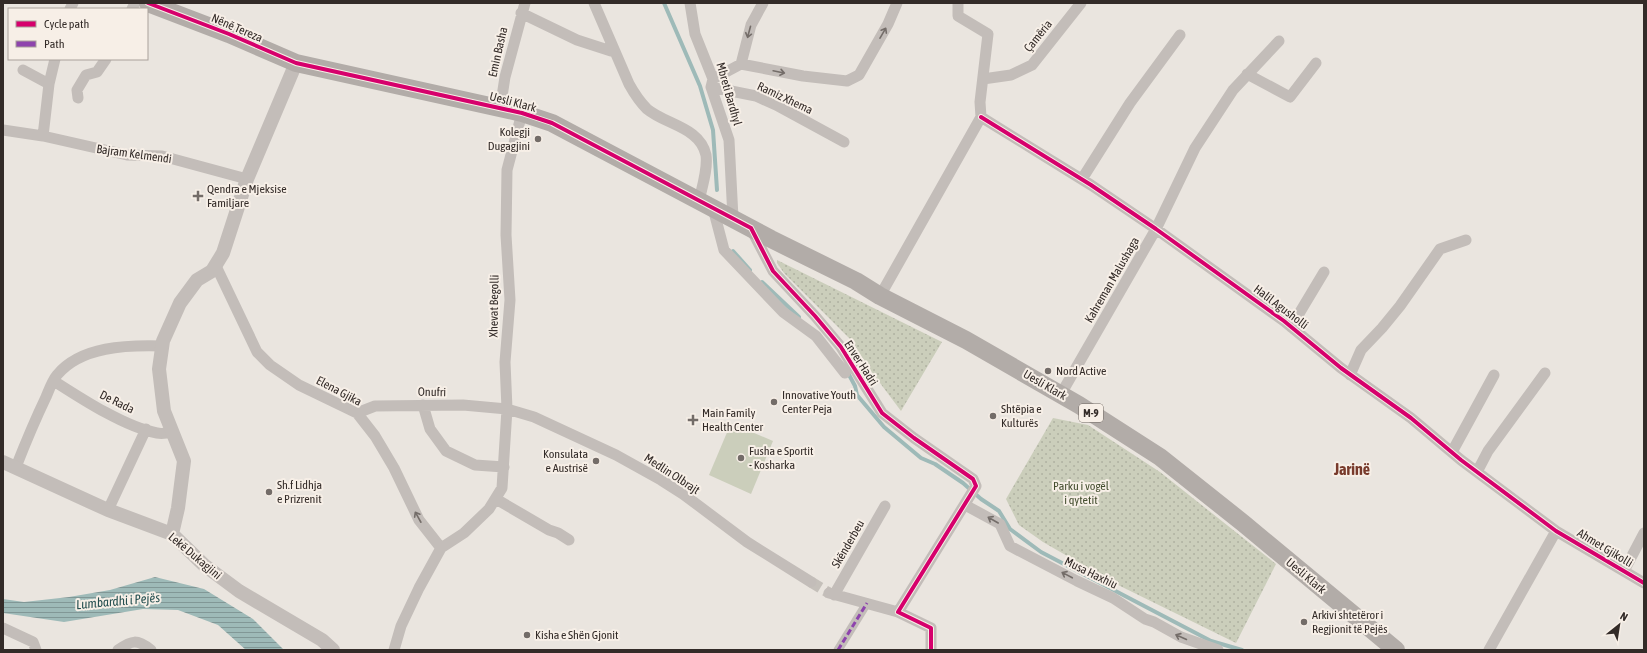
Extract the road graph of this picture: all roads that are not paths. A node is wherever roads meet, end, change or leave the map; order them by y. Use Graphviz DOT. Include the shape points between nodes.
graph roads {
  1 [pos="148,3"];
  2 [pos="594,3"];
  3 [pos="690,3"];
  4 [pos="763,3"];
  5 [pos="897,3"];
  6 [pos="958,3"];
  7 [pos="1081,3"];
  8 [pos="523,8"];
  9 [pos="1180,34"];
  10 [pos="1279,41"];
  11 [pos="611,51"];
  12 [pos="55,60"];
  13 [pos="105,60"];
  14 [pos="296,63"];
  15 [pos="1316,63"];
  16 [pos="741,64"];
  17 [pos="23,70"];
  18 [pos="1248,74"];
  19 [pos="983,80"];
  20 [pos="712,83"];
  21 [pos="49,84"];
  22 [pos="78,98"];
  23 [pos="500,109"];
  24 [pos="522,113"];
  25 [pos="981,117"];
  26 [pos="3,130"];
  27 [pos="44,136"];
  28 [pos="844,142"];
  29 [pos="247,179"];
  30 [pos="1082,179"];
  31 [pos="706,204"];
  32 [pos="732,218"];
  33 [pos="751,228"];
  34 [pos="1156,229"];
  35 [pos="1466,240"];
  36 [pos="216,266"];
  37 [pos="1324,272"];
  38 [pos="880,296"];
  39 [pos="1290,327"];
  40 [pos="162,346"];
  41 [pos="845,373"];
  42 [pos="1545,373"];
  43 [pos="1350,375"];
  44 [pos="1494,375"];
  45 [pos="54,381"];
  46 [pos="1061,394"];
  47 [pos="423,405"];
  48 [pos="507,410"];
  49 [pos="357,414"];
  50 [pos="146,429"];
  51 [pos="173,432"];
  52 [pos="1452,452"];
  53 [pos="9,464"];
  54 [pos="504,467"];
  55 [pos="1477,472"];
  56 [pos="496,500"];
  57 [pos="968,501"];
  58 [pos="885,506"];
  59 [pos="108,510"];
  60 [pos="1556,531"];
  61 [pos="1644,533"];
  62 [pos="172,534"];
  63 [pos="569,540"];
  64 [pos="442,548"];
  65 [pos="1624,571"];
  66 [pos="811,582"];
  67 [pos="1644,583"];
  68 [pos="867,603"];
  69 [pos="898,612"];
  70 [pos="3,628"];
  71 [pos="36,650"];
  72 [pos="118,650"];
  73 [pos="151,650"];
  74 [pos="334,650"];
  75 [pos="394,650"];
  76 [pos="838,650"];
  77 [pos="931,650"];
  78 [pos="1218,650"];
  79 [pos="1396,650"];
  80 [pos="1489,650"];
  1 -- 14 [label="main road, Nënë Tereza / M-9"];
  2 -- 31 [label="street" via="636,96 648,110 691,133 702,142 706,156"];
  3 -- 20 [label="street, Mbreti Bardhyl" via="695,34"];
  4 -- 16 [label="street, one-way" via="751,24"];
  16 -- 5 [label="street, one-way" via="802,76 846,81 859,74"];
  6 -- 19 [label="street" via="958,16 988,34"];
  7 -- 19 [label="street, Çamëria" via="1032,65 1010,75"];
  8 -- 11 [label="street" via="577,40"];
  8 -- 23 [label="street, Emin Basha" via="505,77"];
  9 -- 30 [label="street" via="1130,103"];
  10 -- 18 [label="street, Kahreman Malushaga"];
  12 -- 21 [label="street"];
  13 -- 22 [label="street" via="97,72 86,75 77,90"];
  14 -- 23 [label="main road, Uesli Klark / M-9"];
  14 -- 29 [label="street"];
  15 -- 18 [label="street" via="1290,97"];
  16 -- 20 [label="street"];
  17 -- 21 [label="street"];
  18 -- 34 [label="street, Kahreman Malushaga" via="1233,90 1195,148"];
  19 -- 25 [label="street"];
  20 -- 28 [label="street, Ramiz Xhema" via="756,96"];
  20 -- 32 [label="street, Mbreti Bardhyl" via="729,140"];
  21 -- 27 [label="street"];
  23 -- 24 [label="main road, Uesli Klark / M-9"];
  24 -- 31 [label="main road, Uesli Klark / M-9" via="552,123"];
  24 -- 48 [label="street, Xhevat Begolli" via="507,170 506,235 510,300 505,362"];
  25 -- 30 [label="street, Halil Agusholli"];
  25 -- 38 [label="street"];
  26 -- 27 [label="street, Bajram Kelmendi"];
  27 -- 29 [label="street, Bajram Kelmendi" via="127,155 162,156"];
  29 -- 36 [label="street" via="223,253"];
  30 -- 34 [label="street, Halil Agusholli"];
  31 -- 32 [label="main road, Uesli Klark / M-9"];
  31 -- 41 [label="street, Enver Hadri" via="724,250 783,312 816,336"];
  32 -- 33 [label="main road, Uesli Klark / M-9"];
  33 -- 38 [label="main road, Uesli Klark / M-9" via="856,281"];
  33 -- 57 [label="street, Enver Hadri" via="773,271 841,347 882,413 973,479 976,486"];
  34 -- 39 [label="street, Halil Agusholli"];
  34 -- 46 [label="street, Kahreman Malushaga"];
  35 -- 43 [label="street" via="1440,249 1400,306 1361,350"];
  36 -- 40 [label="street" via="197,280 180,303"];
  36 -- 49 [label="street, Elena Gjika" via="257,352 270,365 299,385"];
  37 -- 39 [label="street"];
  38 -- 46 [label="main road, Uesli Klark / M-9" via="966,340"];
  39 -- 43 [label="street, Halil Agusholli"];
  40 -- 45 [label="street" via="121,347 96,352 74,360"];
  40 -- 51 [label="street" via="159,369 164,411"];
  42 -- 55 [label="street" via="1488,451"];
  43 -- 52 [label="street, Halil Agusholli" via="1411,418"];
  44 -- 52 [label="street"];
  45 -- 50 [label="street, De Rada" via="92,405"];
  45 -- 53 [label="street"];
  46 -- 79 [label="main road, Uesli Klark / M-9" via="1160,457"];
  47 -- 48 [label="street, Onufri" via="463,405"];
  47 -- 49 [label="street, Onufri" via="376,406"];
  47 -- 54 [label="street" via="430,429 446,451 475,465"];
  48 -- 54 [label="street, Xhevat Begolli"];
  48 -- 66 [label="street, Medlin Olbrajt" via="534,417 642,469 683,494 747,542"];
  64 -- 49 [label="street, Elena Gjika, one-way" via="419,520 394,468 375,436"];
  50 -- 51 [label="street, De Rada" via="158,433"];
  50 -- 59 [label="street"];
  51 -- 62 [label="street" via="184,461"];
  52 -- 55 [label="street, Halil Agusholli"];
  53 -- 59 [label="street, Lekë Dukagjini"];
  54 -- 56 [label="street, Xhevat Begolli" via="502,488"];
  55 -- 60 [label="street, Halil Agusholli"];
  56 -- 63 [label="street"];
  56 -- 64 [label="street, Xhevat Begolli" via="464,532"];
  57 -- 69 [label="street"];
  78 -- 57 [label="street, Musa Haxhiu, one-way" via="1181,637 1113,598 1010,546 1000,524"];
  58 -- 68 [label="street, Skënderbeu" via="831,594"];
  59 -- 62 [label="street, Lekë Dukagjini"];
  60 -- 65 [label="street, Ahmet Gjikolli"];
  60 -- 80 [label="street"];
  61 -- 65 [label="street, Ahmet Gjikolli"];
  62 -- 74 [label="street, Lekë Dukagjini" via="204,565 239,591 322,640"];
  64 -- 75 [label="street, Xhevat Begolli" via="401,626"];
  65 -- 67 [label="street, Ahmet Gjikolli"];
  68 -- 69 [label="street, Skënderbeu"];
  68 -- 76 [label="street"];
  69 -- 77 [label="street" via="931,628"];
  70 -- 71 [label="street" via="33,642"];
  72 -- 73 [label="street" via="128,642 141,642"];
}
